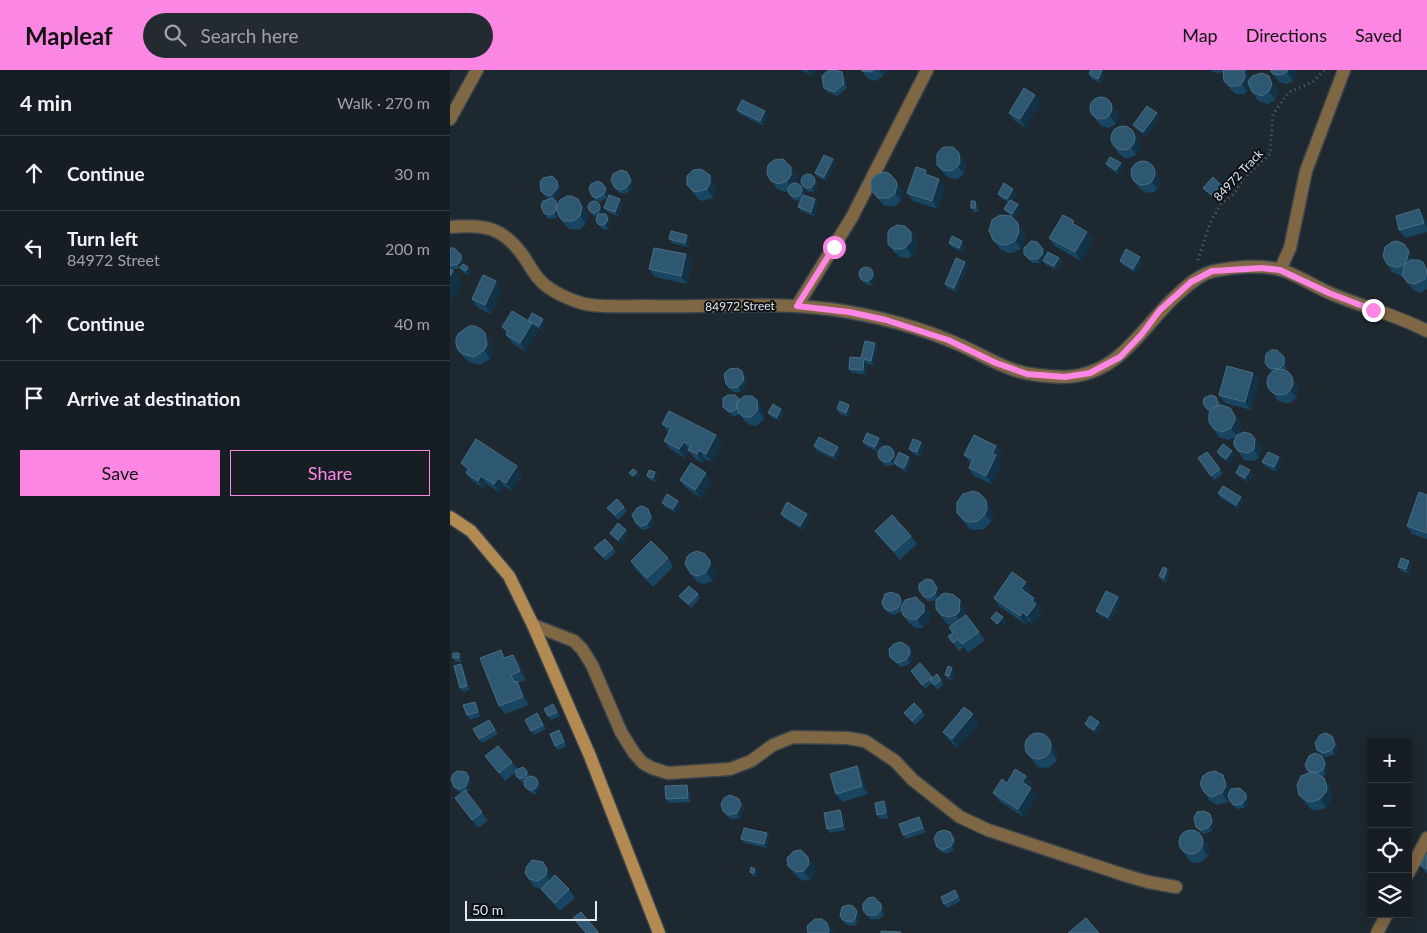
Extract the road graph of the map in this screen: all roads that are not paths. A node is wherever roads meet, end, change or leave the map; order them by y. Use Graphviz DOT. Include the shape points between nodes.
graph roads {
  1 [pos="477,70"];
  2 [pos="927,70"];
  3 [pos="1344,70"];
  4 [pos="450,118"];
  5 [pos="450,227"];
  6 [pos="1280,270"];
  7 [pos="797,306"];
  8 [pos="1427,331"];
  9 [pos="450,517"];
  10 [pos="533,625"];
  11 [pos="1427,838"];
  12 [pos="1409,873"];
  13 [pos="1176,887"];
  14 [pos="1385,918"];
  15 [pos="659,933"];
  16 [pos="1377,933"];
  1 -- 4 [label="street"];
  2 -- 7 [label="street" via="852,217"];
  3 -- 6 [label="street" via="1306,171 1290,248"];
  5 -- 7 [label="street, 84972 Street" via="469,225 496,230 512,240 540,280 561,295 585,304"];
  6 -- 7 [label="street, 84972 Street" via="1212,271 1191,282 1160,310 1120,357 1090,373 1065,377 1027,374 948,340 886,320"];
  6 -- 8 [label="street"];
  9 -- 10 [label="street" via="471,531 509,576"];
  10 -- 13 [label="street" via="574,641 582,650 592,665 621,732 634,753 652,768 668,773 730,770 793,737 865,741 895,761 913,780 960,817 988,830 1124,875"];
  10 -- 15 [label="street" via="590,756"];
  11 -- 12 [label="street"];
  14 -- 16 [label="street"];
}
